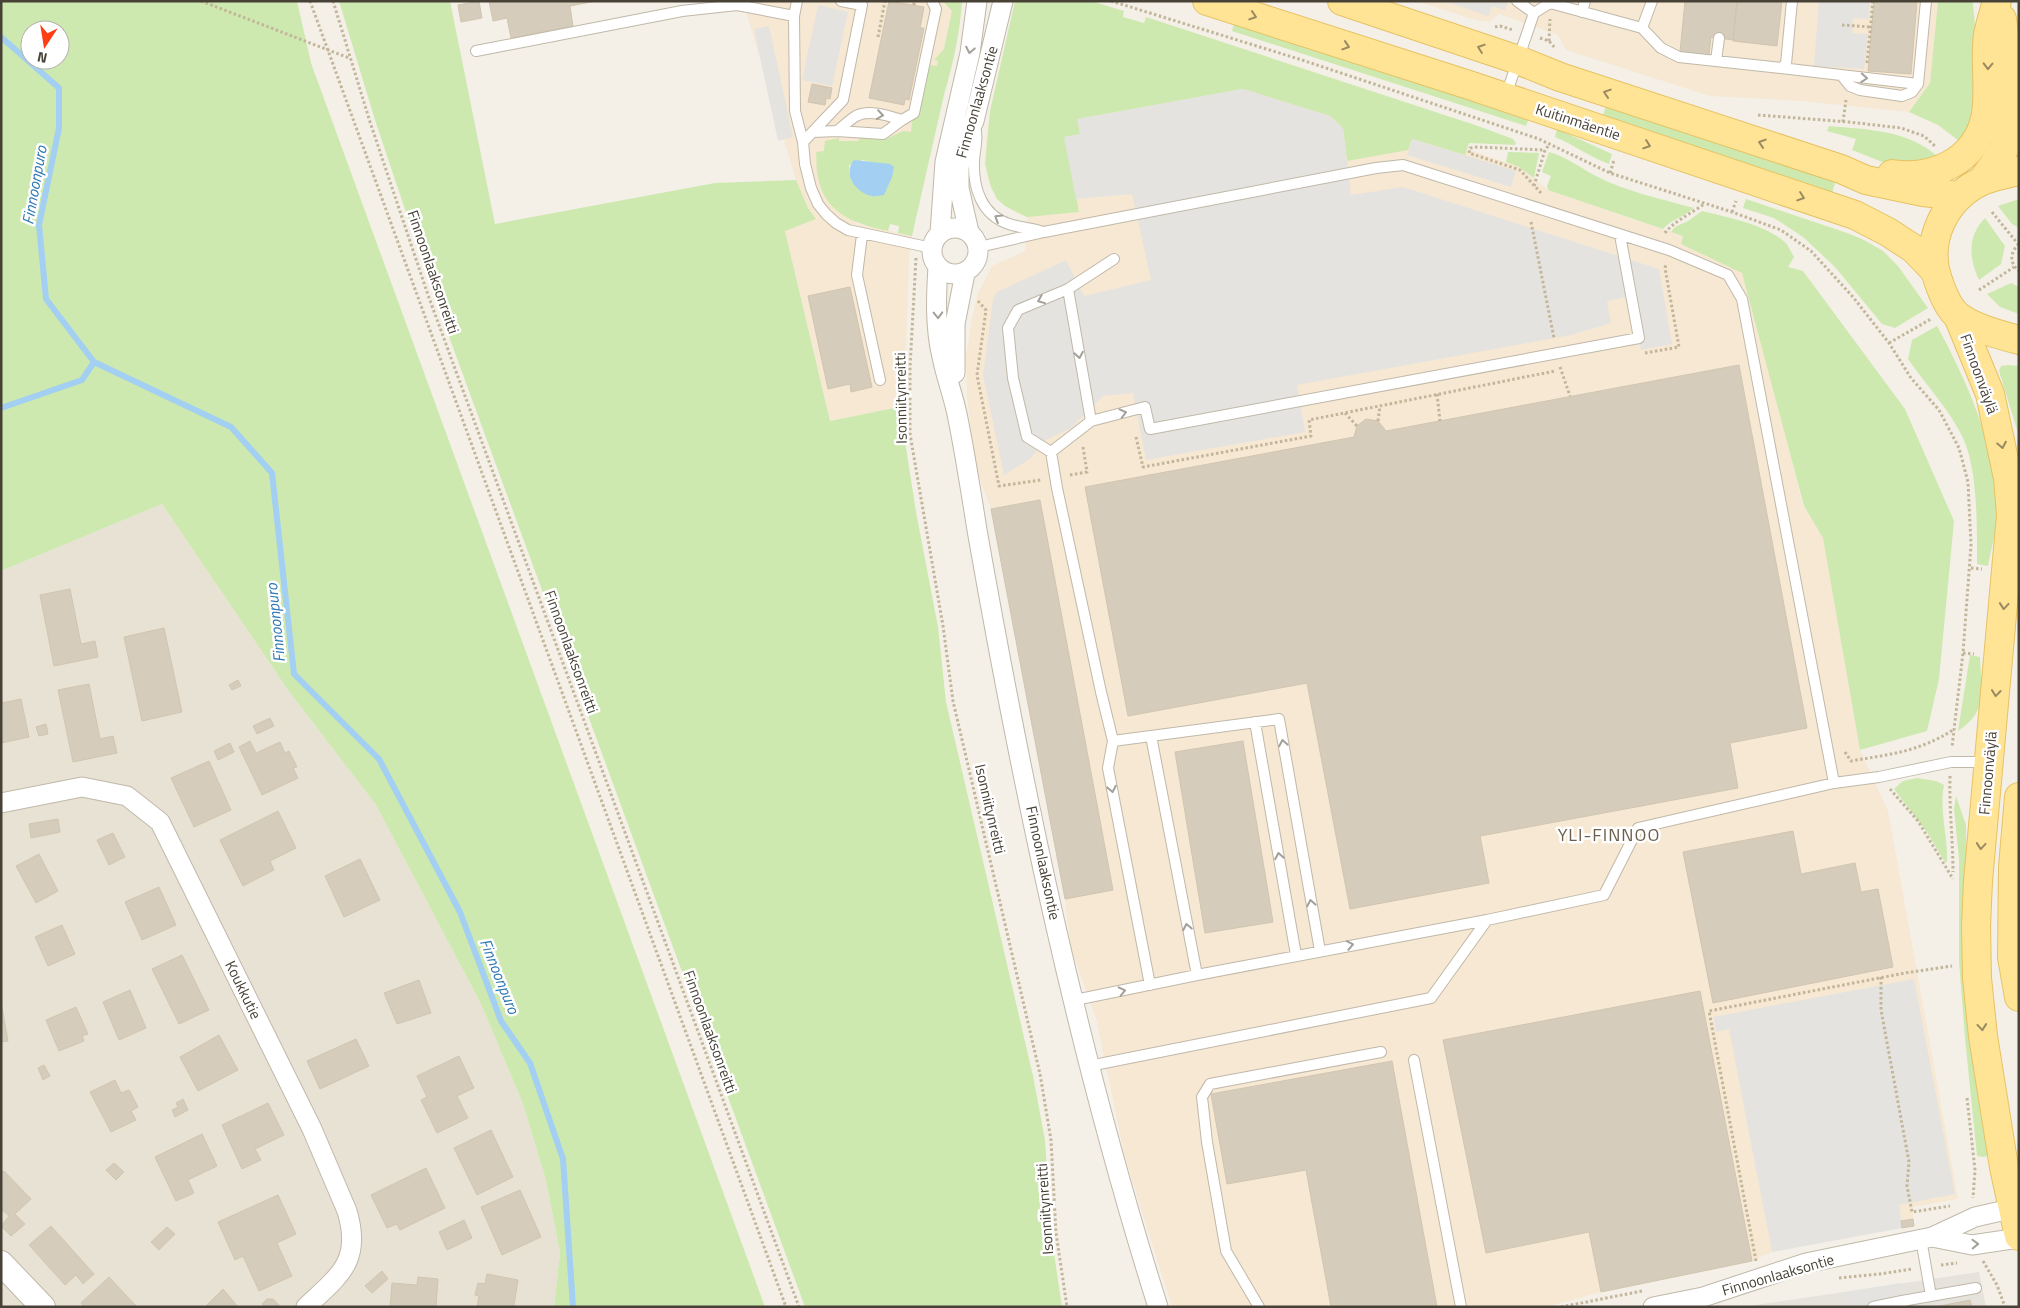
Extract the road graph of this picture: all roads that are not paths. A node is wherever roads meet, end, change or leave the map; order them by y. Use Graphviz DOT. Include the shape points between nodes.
graph roads {
  1 [pos="797,1"];
  2 [pos="841,1"];
  3 [pos="932,1"];
  4 [pos="977,1"];
  5 [pos="1003,1"];
  6 [pos="1207,1"];
  7 [pos="1342,1"];
  8 [pos="1517,1"];
  9 [pos="1585,1"];
  10 [pos="1652,1"];
  11 [pos="1792,1"];
  12 [pos="1926,1"];
  13 [pos="1998,1"];
  14 [pos="1550,2"];
  15 [pos="863,3"];
  16 [pos="1582,12"];
  17 [pos="1534,13"];
  18 [pos="794,16"];
  19 [pos="1642,28"];
  20 [pos="1719,38"];
  21 [pos="476,51"];
  22 [pos="1518,60"];
  23 [pos="1716,61"];
  24 [pos="1781,68"];
  25 [pos="1842,76"];
  26 [pos="1918,84"];
  27 [pos="1505,98"];
  28 [pos="902,120"];
  29 [pos="974,121"];
  30 [pos="837,131"];
  31 [pos="813,132"];
  32 [pos="804,142"];
  33 [pos="1841,169"];
  34 [pos="2019,171"];
  35 [pos="1982,181"];
  36 [pos="1960,196"];
  37 [pos="1044,232"];
  38 [pos="862,235"];
  39 [pos="1620,235"];
  40 [pos="974,239"];
  41 [pos="930,242"];
  42 [pos="1114,259"];
  43 [pos="938,267"];
  44 [pos="1935,271"];
  45 [pos="965,272"];
  46 [pos="1068,290"];
  47 [pos="1958,316"];
  48 [pos="2019,340"];
  49 [pos="880,380"];
  50 [pos="957,412"];
  51 [pos="1091,421"];
  52 [pos="1051,452"];
  53 [pos="1255,722"];
  54 [pos="1151,736"];
  55 [pos="1113,741"];
  56 [pos="1989,762"];
  57 [pos="1834,783"];
  58 [pos="2019,797"];
  59 [pos="1,803"];
  60 [pos="1487,920"];
  61 [pos="1320,951"];
  62 [pos="1296,956"];
  63 [pos="1197,975"];
  64 [pos="1150,985"];
  65 [pos="2019,997"];
  66 [pos="1074,1000"];
  67 [pos="1382,1052"];
  68 [pos="1414,1060"];
  69 [pos="1090,1066"];
  70 [pos="2015,1207"];
  71 [pos="2019,1237"];
  72 [pos="1927,1238"];
  73 [pos="1,1263"];
  74 [pos="1976,1288"];
  75 [pos="1931,1296"];
  76 [pos="1903,1304"];
  77 [pos="43,1307"];
  78 [pos="306,1307"];
  79 [pos="1158,1307"];
  80 [pos="1259,1307"];
  81 [pos="1461,1307"];
  82 [pos="1653,1307"];
  83 [pos="1873,1307"];
  1 -- 18 [label="lane"];
  2 -- 15 [label="lane"];
  3 -- 28 [label="lane" via="936,9 914,113"];
  4 -- 41 [label="street, Finnoonlaaksontie, one-way" via="970,53"];
  5 -- 29 [label="street, Finnoonlaaksontie"];
  6 -- 27 [label="main road, Kuitinmäentie, one-way"];
  22 -- 7 [label="main road, one-way"];
  8 -- 17 [label="lane"];
  9 -- 16 [label="lane"];
  10 -- 19 [label="lane"];
  11 -- 24 [label="lane" via="1786,64"];
  12 -- 26 [label="lane"];
  13 -- 33 [label="main road, one-way" via="1988,35 1985,119 1980,134 1962,156 1949,167 1932,173 1895,174"];
  13 -- 35 [label="main road" via="2014,100 2004,149"];
  14 -- 16 [label="lane"];
  14 -- 17 [label="lane"];
  15 -- 31 [label="lane" via="843,100"];
  16 -- 19 [label="lane"];
  17 -- 22 [label="lane"];
  18 -- 21 [label="lane" via="737,5 691,10"];
  18 -- 32 [label="lane" via="795,111"];
  19 -- 23 [label="lane" via="1661,48 1679,57"];
  20 -- 23 [label="lane"];
  22 -- 27 [label="lane"];
  33 -- 22 [label="main road, one-way" via="1560,77"];
  23 -- 24 [label="lane"];
  24 -- 25 [label="lane"];
  25 -- 26 [label="lane, one-way"];
  25 -- 26 [label="lane" via="1850,86 1860,90 1902,96 1912,92"];
  27 -- 44 [label="main road, Kuitinmäentie, one-way" via="1855,215 1914,249"];
  28 -- 30 [label="lane" via="883,134"];
  30 -- 28 [label="lane, one-way" via="863,114"];
  37 -- 29 [label="lane, one-way" via="1009,224 983,205 974,182 978,133"];
  29 -- 40 [label="street, Finnoonlaaksontie" via="964,140 958,174 960,195"];
  30 -- 31 [label="lane"];
  31 -- 32 [label="lane"];
  32 -- 38 [label="lane" via="809,180 818,204 836,223"];
  33 -- 36 [label="main road" via="1866,180"];
  34 -- 35 [label="main road"];
  35 -- 36 [label="main road"];
  36 -- 44 [label="main road" via="1950,206 1936,234 1933,249"];
  37 -- 39 [label="lane" via="1403,165"];
  37 -- 40 [label="lane"];
  38 -- 41 [label="lane"];
  38 -- 49 [label="lane" via="858,275"];
  51 -- 39 [label="lane, one-way" via="1145,407 1150,429 1639,338"];
  39 -- 57 [label="lane" via="1669,250 1728,275 1742,299"];
  40 -- 41 [label="street" via="954,227"];
  40 -- 45 [label="street" via="976,263"];
  41 -- 43 [label="street"];
  42 -- 46 [label="lane"];
  43 -- 45 [label="street" via="950,274"];
  43 -- 50 [label="street, Finnoonlaaksontie, one-way" via="937,310 942,356"];
  44 -- 47 [label="main road, Finnoonväylä" via="1946,300"];
  45 -- 50 [label="street, Finnoonlaaksontie" via="955,324"];
  46 -- 51 [label="lane, one-way"];
  46 -- 52 [label="lane, one-way" via="1018,310 1008,328 1013,378 1026,438"];
  47 -- 48 [label="main road" via="1999,335"];
  47 -- 56 [label="main road, Finnoonväylä, one-way" via="1990,394 2008,478 2011,515"];
  50 -- 66 [label="street, Finnoonlaaksontie" via="1027,793"];
  51 -- 52 [label="lane"];
  52 -- 55 [label="lane"];
  53 -- 54 [label="lane"];
  61 -- 53 [label="lane, one-way" via="1279,718"];
  62 -- 53 [label="lane, one-way"];
  54 -- 55 [label="lane"];
  63 -- 54 [label="lane, one-way"];
  55 -- 64 [label="lane, one-way" via="1108,768"];
  56 -- 57 [label="lane" via="1951,762 1879,778"];
  56 -- 70 [label="main road, Finnoonväylä, one-way" via="1978,881 1977,978 1983,1036"];
  57 -- 60 [label="lane" via="1638,828 1604,895"];
  58 -- 65 [label="main road" via="2013,866 2012,957"];
  59 -- 78 [label="street, Koukkutie" via="82,787 127,796 160,822 312,1129 347,1211 352,1228 352,1251 336,1278"];
  61 -- 60 [label="lane, one-way"];
  60 -- 69 [label="lane" via="1430,998"];
  61 -- 62 [label="lane"];
  62 -- 63 [label="lane"];
  63 -- 64 [label="lane"];
  66 -- 64 [label="lane, one-way"];
  66 -- 69 [label="street, Finnoonlaaksontie"];
  67 -- 80 [label="lane" via="1210,1084 1202,1097 1226,1251"];
  68 -- 81 [label="lane"];
  69 -- 79 [label="street, Finnoonlaaksontie" via="1126,1205"];
  70 -- 71 [label="main road, Finnoonväylä"];
  70 -- 72 [label="street, Finnoonlaaksontie" via="1975,1217"];
  72 -- 71 [label="street, Finnoonlaaksontie, one-way" via="1972,1245"];
  72 -- 75 [label="lane" via="1926,1266"];
  72 -- 82 [label="street, Finnoonlaaksontie" via="1806,1264 1703,1297"];
  73 -- 77 [label="street"];
  74 -- 75 [label="lane"];
  75 -- 76 [label="lane"];
  76 -- 83 [label="lane"];
}
